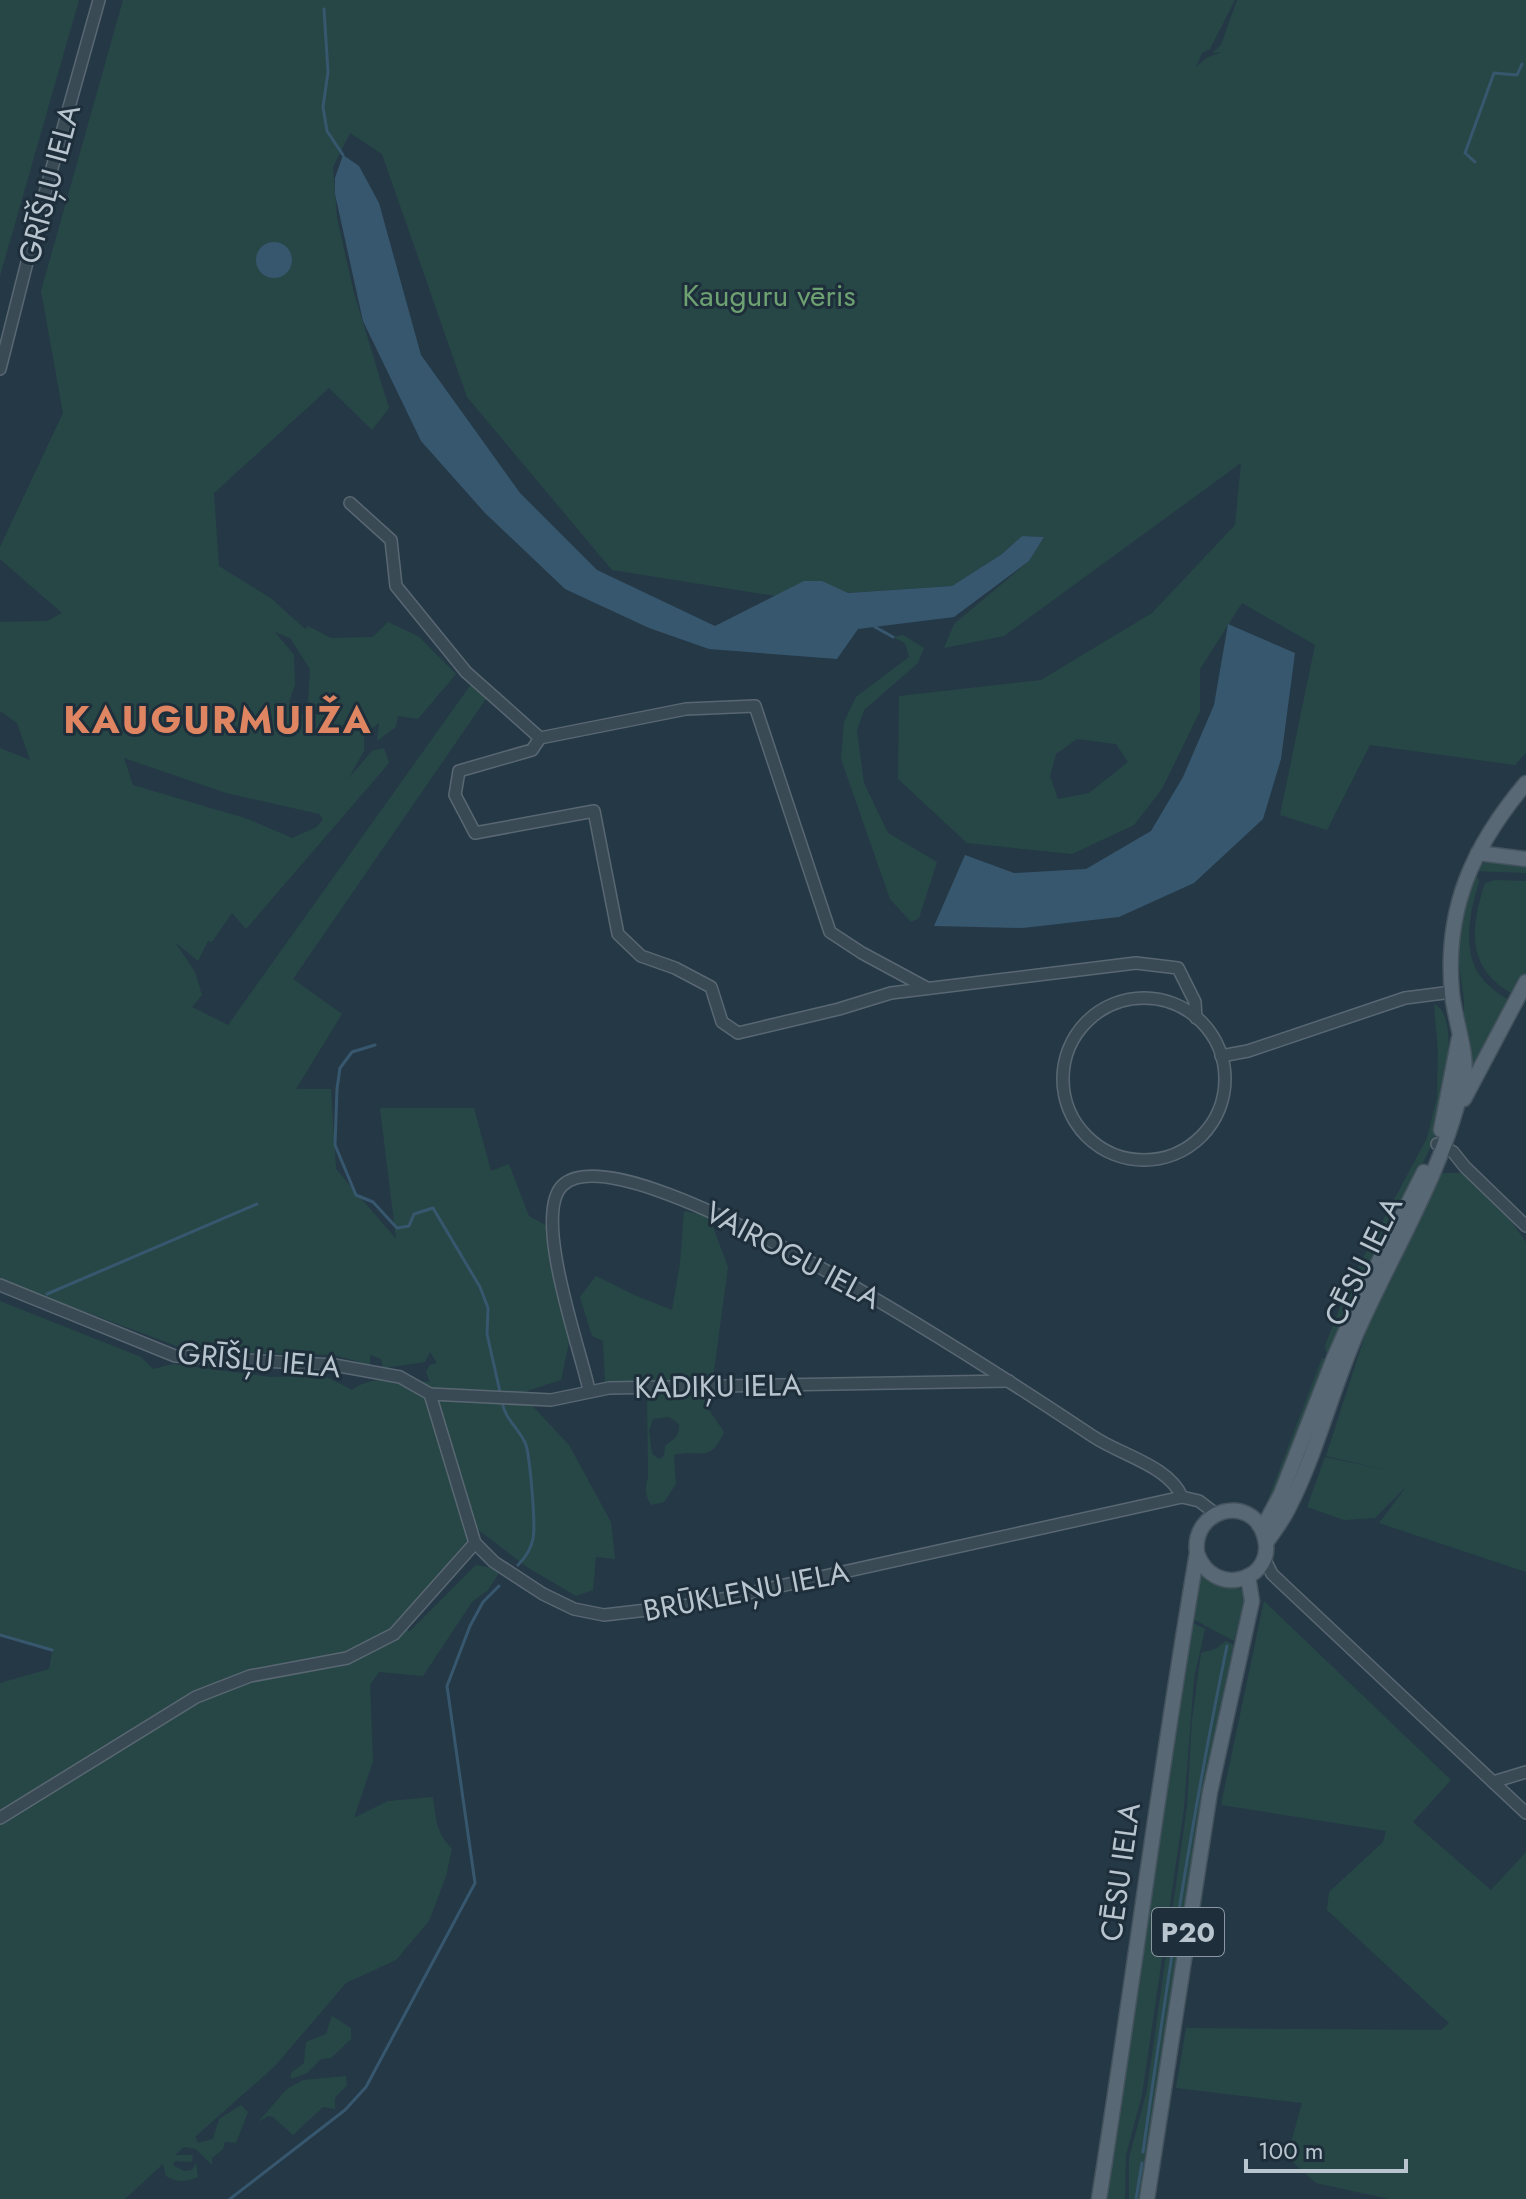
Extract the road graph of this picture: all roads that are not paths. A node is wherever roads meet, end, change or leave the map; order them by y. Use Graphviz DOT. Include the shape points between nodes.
graph roads {
  1 [pos="99,0"];
  2 [pos="0,369"];
  3 [pos="350,503"];
  4 [pos="540,738"];
  5 [pos="1526,783"];
  6 [pos="1478,853"];
  7 [pos="1526,859"];
  8 [pos="1526,982"];
  9 [pos="928,988"];
  10 [pos="1452,992"];
  11 [pos="1196,1018"];
  12 [pos="1459,1038"];
  13 [pos="1221,1056"];
  14 [pos="1451,1125"];
  15 [pos="1441,1145"];
  16 [pos="1526,1226"];
  17 [pos="0,1285"];
  18 [pos="1009,1381"];
  19 [pos="589,1390"];
  20 [pos="430,1394"];
  21 [pos="1184,1498"];
  22 [pos="1210,1518"];
  23 [pos="1259,1525"];
  24 [pos="475,1543"];
  25 [pos="1265,1550"];
  26 [pos="1197,1553"];
  27 [pos="1252,1574"];
  28 [pos="1311,1609"];
  29 [pos="1526,1772"];
  30 [pos="1493,1782"];
  31 [pos="1526,1813"];
  32 [pos="0,1818"];
  33 [pos="1099,2199"];
  34 [pos="1147,2199"];
  1 -- 2 [label="street, GRĪŠĻU IELA"];
  3 -- 4 [label="street" via="391,540 396,586 466,672"];
  4 -- 9 [label="street" via="686,709 755,706 830,932"];
  4 -- 9 [label="street" via="532,750 459,771 455,795 475,833 594,811 618,934 641,956 711,987 722,1022 738,1033"];
  5 -- 6 [label="main road, CĒSU IELA" via="1499,815"];
  6 -- 7 [label="main road"];
  6 -- 10 [label="main road, CĒSU IELA" via="1456,908"];
  8 -- 14 [label="main road"];
  9 -- 11 [label="street" via="1136,963 1178,968 1195,1002"];
  10 -- 12 [label="main road, CĒSU IELA"];
  10 -- 13 [label="street" via="1405,998"];
  11 -- 13 [label="street"];
  11 -- 13 [label="street" via="1155,999 1111,1005 1092,1017 1067,1054 1063,1076 1075,1122 1091,1141 1137,1160 1186,1149 1219,1111 1225,1086"];
  12 -- 14 [label="main road, CĒSU IELA" via="1465,1072"];
  12 -- 15 [label="main road, CĒSU IELA"];
  14 -- 15 [label="main road, CĒSU IELA"];
  15 -- 16 [label="street"];
  15 -- 23 [label="main road, CĒSU IELA" via="1372,1272 1281,1494"];
  15 -- 25 [label="main road, CĒSU IELA" via="1344,1362 1289,1508"];
  17 -- 20 [label="street, GRĪŠĻU IELA" via="175,1356 334,1365 400,1377"];
  18 -- 19 [label="street, KADIĶU IELA"];
  18 -- 19 [label="street, VAIROGU IELA" via="864,1292 691,1201 623,1182 576,1177 558,1192 552,1231"];
  18 -- 21 [label="street, VAIROGU IELA" via="1099,1441 1154,1470"];
  19 -- 20 [label="street, KADIĶU IELA" via="551,1400"];
  20 -- 24 [label="street"];
  21 -- 22 [label="street" via="1199,1501"];
  21 -- 24 [label="street, BRŪKLEŅU IELA" via="699,1604 604,1615 574,1609 543,1594"];
  22 -- 23 [label="main road" via="1234,1510"];
  22 -- 26 [label="main road, CĒSU IELA" via="1197,1537"];
  23 -- 25 [label="main road"];
  24 -- 32 [label="street" via="394,1634 347,1658 250,1676 196,1697"];
  25 -- 27 [label="main road, CĒSU IELA"];
  25 -- 28 [label="street" via="1272,1574"];
  26 -- 27 [label="main road" via="1217,1578 1233,1581"];
  26 -- 33 [label="main road, CĒSU IELA / P20"];
  27 -- 28 [label="street" via="1271,1579"];
  27 -- 34 [label="main road, P20" via="1252,1601 1210,1792"];
  28 -- 30 [label="street"];
  29 -- 30 [label="street"];
  30 -- 31 [label="street"];
}
